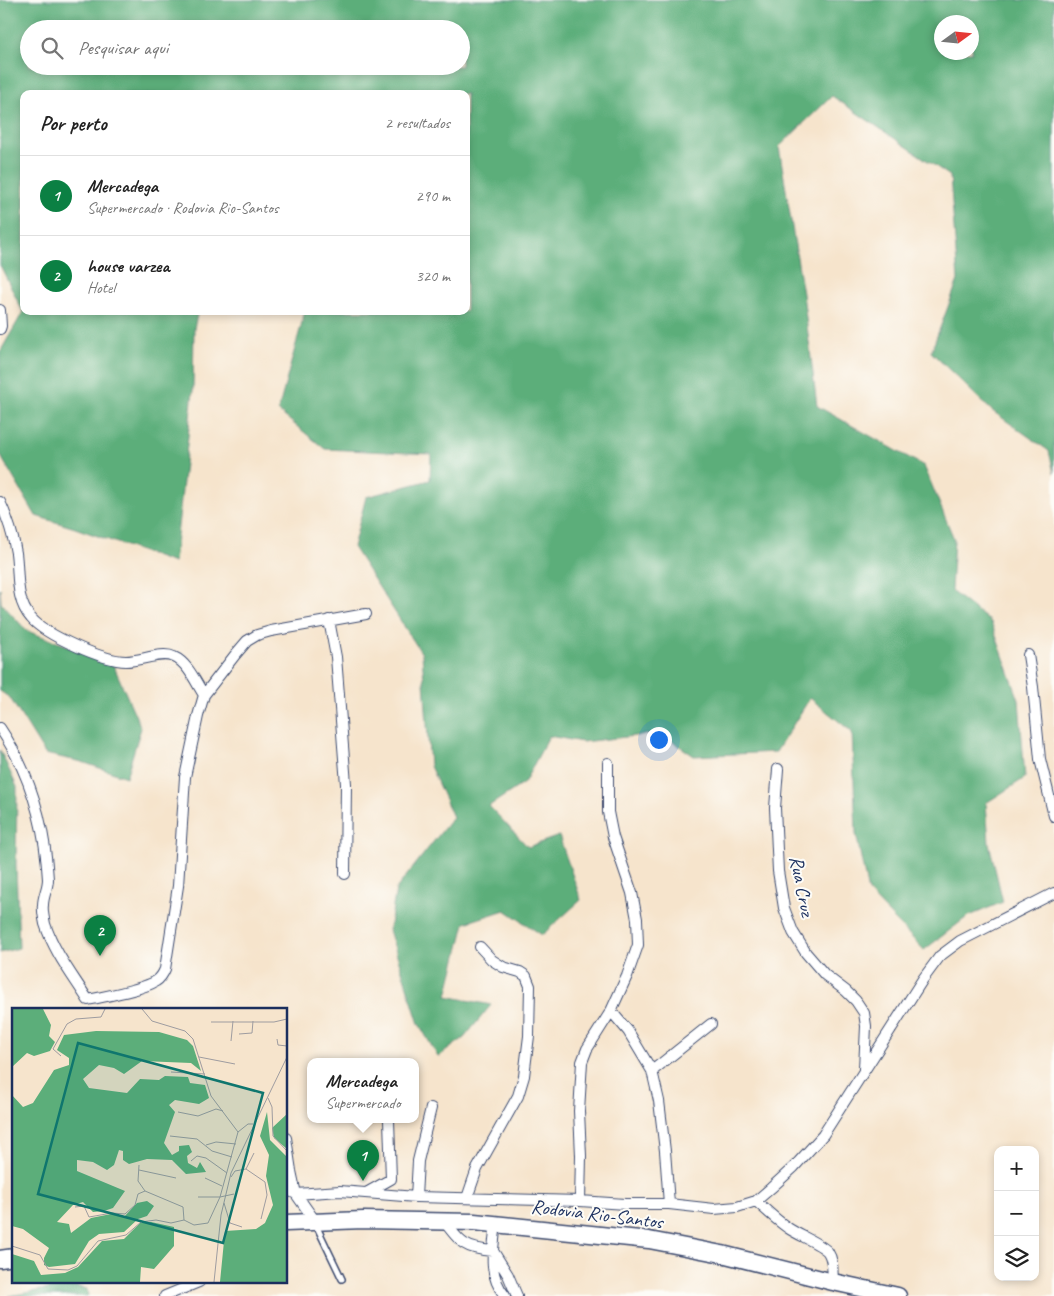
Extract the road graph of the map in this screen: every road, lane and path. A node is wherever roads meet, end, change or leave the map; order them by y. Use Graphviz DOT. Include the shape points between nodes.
graph roads {
  1 [pos="0,310"];
  2 [pos="0,329"];
  3 [pos="0,502"];
  4 [pos="366,614"];
  5 [pos="329,620"];
  6 [pos="1028,655"];
  7 [pos="204,695"];
  8 [pos="0,728"];
  9 [pos="608,763"];
  10 [pos="778,769"];
  11 [pos="1054,816"];
  12 [pos="345,874"];
  13 [pos="1054,893"];
  14 [pos="480,947"];
  15 [pos="87,1005"];
  16 [pos="612,1011"];
  17 [pos="711,1024"];
  18 [pos="652,1071"];
  19 [pos="864,1072"];
  20 [pos="431,1108"];
  21 [pos="389,1123"];
  22 [pos="288,1151"];
  23 [pos="391,1179"];
  24 [pos="291,1192"];
  25 [pos="365,1194"];
  26 [pos="404,1196"];
  27 [pos="416,1197"];
  28 [pos="467,1198"];
  29 [pos="580,1201"];
  30 [pos="756,1201"];
  31 [pos="669,1204"];
  32 [pos="315,1221"];
  33 [pos="444,1221"];
  34 [pos="288,1223"];
  35 [pos="496,1223"];
  36 [pos="493,1251"];
  37 [pos="342,1278"];
  38 [pos="833,1282"];
  39 [pos="194,1284"];
  40 [pos="165,1296"];
  41 [pos="505,1296"];
  42 [pos="517,1296"];
  43 [pos="898,1296"];
  1 -- 2 [label="street"];
  3 -- 7 [label="street" via="16,552 23,607 32,619 68,642 100,656 124,661 166,654 174,656 181,660"];
  4 -- 5 [label="street"];
  5 -- 7 [label="street" via="257,635 235,655"];
  5 -- 12 [label="street" via="336,657 346,784"];
  6 -- 11 [label="street" via="1040,759"];
  7 -- 15 [label="street" via="186,776 178,886 165,969 156,982"];
  8 -- 15 [label="street" via="26,775 45,844 48,882 43,904 45,923"];
  9 -- 16 [label="street" via="608,812 632,893 638,945"];
  10 -- 19 [label="street, Rua Cruz" via="775,808 778,871 784,908 806,953 825,975 856,1001 864,1013"];
  13 -- 19 [label="street" via="960,941 940,956"];
  14 -- 28 [label="street" via="503,967 526,976 530,986 529,1036 518,1096 477,1169"];
  16 -- 18 [label="street"];
  16 -- 29 [label="street" via="582,1062"];
  17 -- 18 [label="street"];
  18 -- 31 [label="street" via="659,1101"];
  19 -- 30 [label="street" via="823,1135"];
  20 -- 27 [label="street" via="418,1161"];
  21 -- 23 [label="street"];
  22 -- 24 [label="street"];
  23 -- 25 [label="street"];
  23 -- 26 [label="street"];
  24 -- 25 [label="street"];
  24 -- 32 [label="street"];
  25 -- 26 [label="street"];
  26 -- 27 [label="street"];
  27 -- 28 [label="street"];
  28 -- 29 [label="street"];
  29 -- 31 [label="street"];
  30 -- 31 [label="street" via="719,1209"];
  30 -- 38 [label="street" via="786,1227 826,1249 832,1260"];
  32 -- 33 [label="highway, Rodovia Rio-Santos"];
  32 -- 34 [label="highway, Rodovia Rio-Santos"];
  32 -- 37 [label="lane"];
  33 -- 35 [label="highway, Rodovia Rio-Santos"];
  33 -- 36 [label="street" via="462,1243 478,1250"];
  35 -- 36 [label="street"];
  35 -- 38 [label="highway, Rodovia Rio-Santos" via="649,1240 722,1254"];
  36 -- 41 [label="street" via="495,1280"];
  36 -- 42 [label="street"];
  38 -- 43 [label="highway, Rodovia Rio-Santos"];
  39 -- 40 [label="street"];
}
